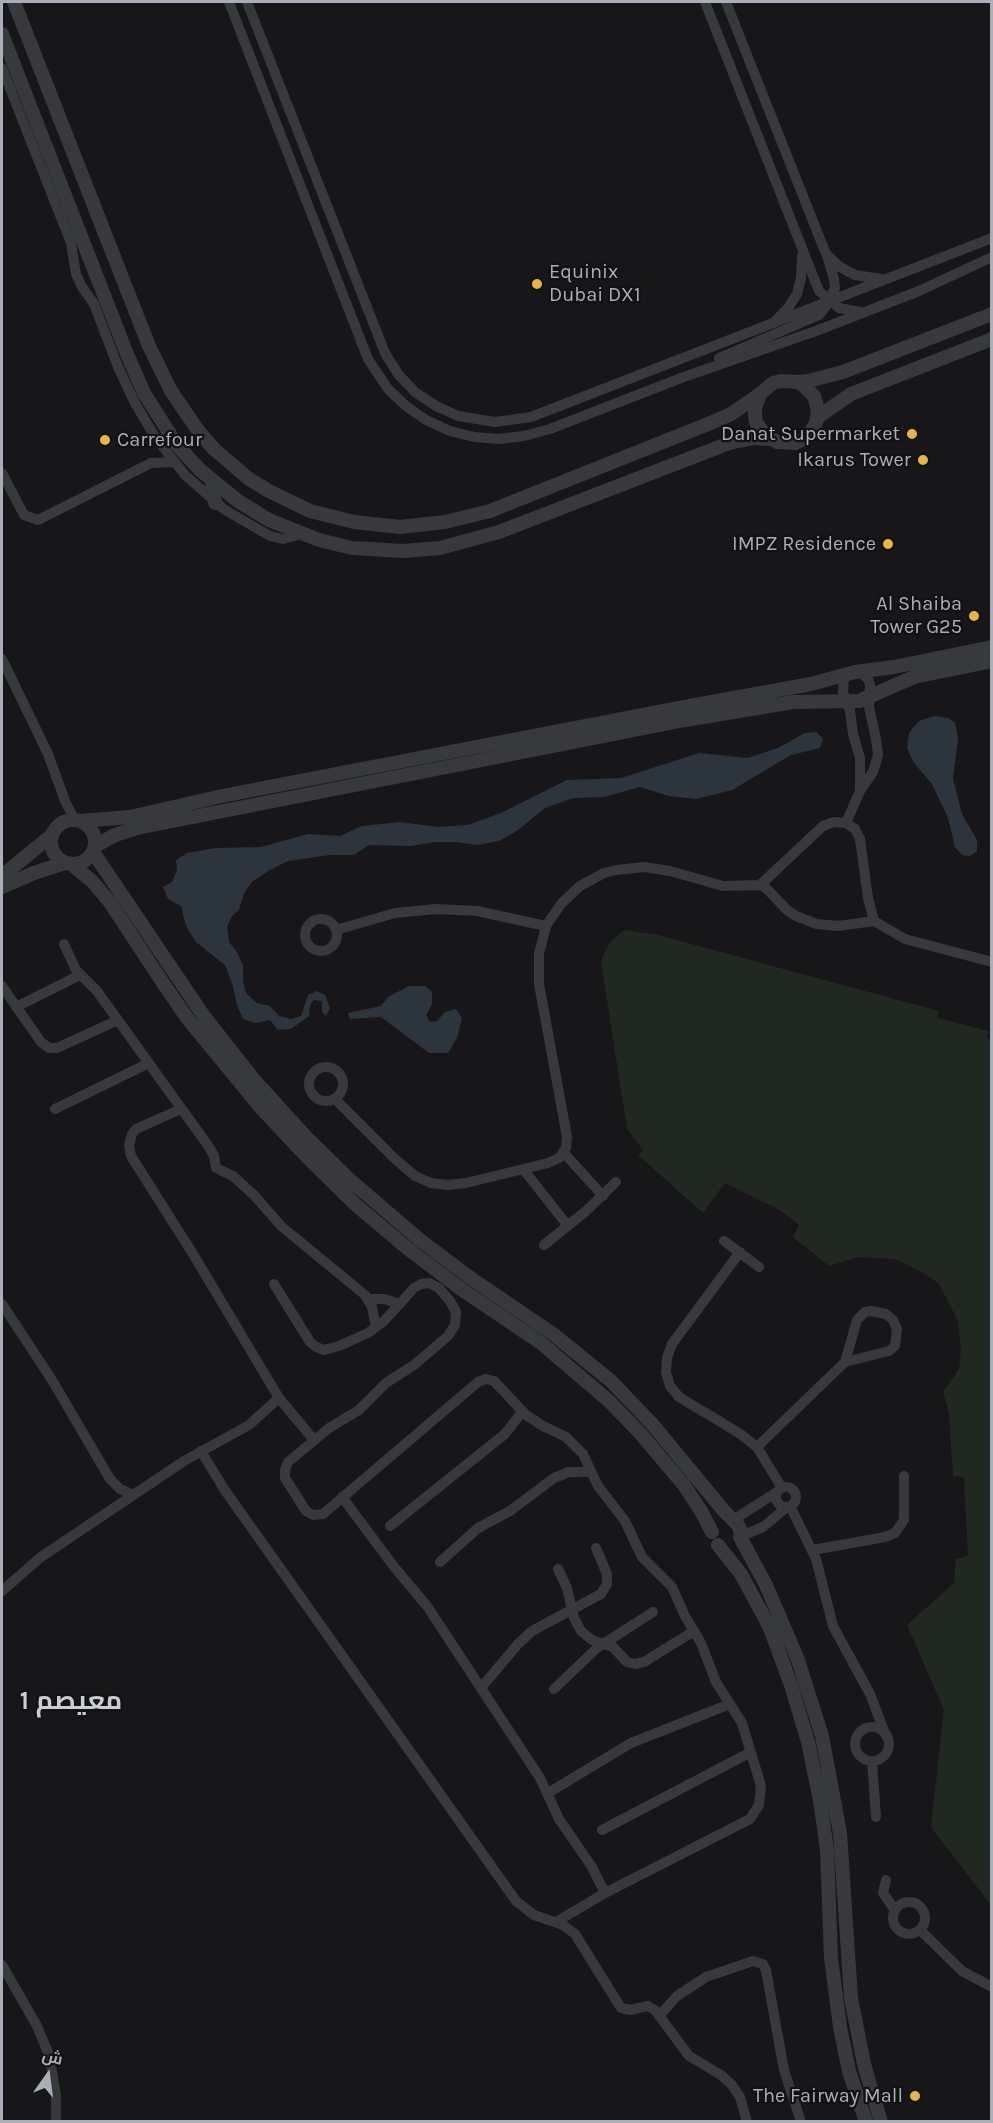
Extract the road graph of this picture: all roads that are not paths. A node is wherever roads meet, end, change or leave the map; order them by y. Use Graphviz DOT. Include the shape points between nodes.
graph roads {
  1 [pos="229,2"];
  2 [pos="247,2"];
  3 [pos="705,2"];
  4 [pos="726,2"];
  5 [pos="15,3"];
  6 [pos="2,34"];
  7 [pos="2,68"];
  8 [pos="43,156"];
  9 [pos="992,238"];
  10 [pos="802,253"];
  11 [pos="826,254"];
  12 [pos="992,257"];
  13 [pos="885,279"];
  14 [pos="829,302"];
  15 [pos="864,313"];
  16 [pos="992,314"];
  17 [pos="770,326"];
  18 [pos="992,339"];
  19 [pos="681,378"];
  20 [pos="798,382"];
  21 [pos="760,394"];
  22 [pos="818,417"];
  23 [pos="769,439"];
  24 [pos="158,441"];
  25 [pos="174,462"];
  26 [pos="151,463"];
  27 [pos="2,473"];
  28 [pos="212,481"];
  29 [pos="215,503"];
  30 [pos="302,534"];
  31 [pos="992,647"];
  32 [pos="2,659"];
  33 [pos="992,661"];
  34 [pos="860,672"];
  35 [pos="844,675"];
  36 [pos="869,697"];
  37 [pos="848,703"];
  38 [pos="876,739"];
  39 [pos="857,743"];
  40 [pos="860,790"];
  41 [pos="78,821"];
  42 [pos="846,823"];
  43 [pos="52,835"];
  44 [pos="115,835"];
  45 [pos="94,849"];
  46 [pos="68,864"];
  47 [pos="107,874"];
  48 [pos="2,876"];
  49 [pos="760,885"];
  50 [pos="2,887"];
  51 [pos="873,921"];
  52 [pos="546,926"];
  53 [pos="336,930"];
  54 [pos="64,944"];
  55 [pos="992,962"];
  56 [pos="80,975"];
  57 [pos="2,986"];
  58 [pos="16,1007"];
  59 [pos="118,1020"];
  60 [pos="149,1063"];
  61 [pos="335,1099"];
  62 [pos="55,1109"];
  63 [pos="181,1109"];
  64 [pos="564,1153"];
  65 [pos="523,1169"];
  66 [pos="616,1182"];
  67 [pos="603,1196"];
  68 [pos="568,1226"];
  69 [pos="724,1241"];
  70 [pos="544,1245"];
  71 [pos="740,1252"];
  72 [pos="759,1267"];
  73 [pos="274,1284"];
  74 [pos="368,1299"];
  75 [pos="2,1304"];
  76 [pos="400,1304"];
  77 [pos="376,1327"];
  78 [pos="845,1362"];
  79 [pos="279,1398"];
  80 [pos="522,1412"];
  81 [pos="314,1440"];
  82 [pos="757,1447"];
  83 [pos="201,1451"];
  84 [pos="591,1472"];
  85 [pos="904,1476"];
  86 [pos="779,1490"];
  87 [pos="133,1495"];
  88 [pos="342,1497"];
  89 [pos="761,1502"];
  90 [pos="789,1506"];
  91 [pos="772,1518"];
  92 [pos="732,1519"];
  93 [pos="390,1526"];
  94 [pos="740,1536"];
  95 [pos="715,1538"];
  96 [pos="596,1548"];
  97 [pos="813,1550"];
  98 [pos="440,1562"];
  99 [pos="558,1569"];
  100 [pos="2,1591"];
  101 [pos="571,1610"];
  102 [pos="653,1612"];
  103 [pos="694,1631"];
  104 [pos="603,1643"];
  105 [pos="481,1688"];
  106 [pos="554,1689"];
  107 [pos="730,1704"];
  108 [pos="875,1706"];
  109 [pos="870,1728"];
  110 [pos="886,1736"];
  111 [pos="751,1752"];
  112 [pos="872,1761"];
  113 [pos="548,1793"];
  114 [pos="876,1817"];
  115 [pos="602,1830"];
  116 [pos="885,1880"];
  117 [pos="605,1893"];
  118 [pos="895,1910"];
  119 [pos="556,1922"];
  120 [pos="920,1930"];
  121 [pos="2,1965"];
  122 [pos="992,1987"];
  123 [pos="659,2016"];
  124 [pos="56,2121"];
  125 [pos="747,2121"];
  126 [pos="801,2121"];
  127 [pos="866,2121"];
  128 [pos="881,2121"];
  1 -- 19 [label="street" via="363,348 381,380 406,406 426,420 462,434 512,438 550,429"];
  2 -- 17 [label="street" via="385,353 406,384 435,406 476,420 518,420"];
  3 -- 10 [label="street"];
  4 -- 11 [label="street"];
  5 -- 21 [label="street" via="167,384 214,449 268,491 310,511 354,522 400,526 446,522 490,511 705,426"];
  6 -- 8 [label="street"];
  7 -- 8 [label="street"];
  8 -- 24 [label="street" via="81,287 93,304 135,403"];
  8 -- 28 [label="street" via="144,393 177,445"];
  9 -- 13 [label="street"];
  10 -- 14 [label="street" via="819,291"];
  10 -- 17 [label="street" via="797,294"];
  11 -- 13 [label="street" via="855,275"];
  11 -- 14 [label="street" via="835,282"];
  12 -- 15 [label="street"];
  13 -- 14 [label="street"];
  14 -- 15 [label="street" via="844,310"];
  14 -- 17 [label="street"];
  14 -- 19 [label="street" via="812,319 760,339"];
  15 -- 19 [label="street"];
  16 -- 20 [label="street" via="843,372"];
  18 -- 22 [label="street" via="851,394"];
  20 -- 21 [label="street" via="773,383"];
  20 -- 22 [label="street" via="814,396"];
  21 -- 23 [label="street" via="756,422"];
  22 -- 23 [label="street" via="810,433 795,442 786,444"];
  23 -- 30 [label="street" via="732,442 499,532 440,548 369,550"];
  24 -- 25 [label="street"];
  24 -- 26 [label="street"];
  25 -- 26 [label="street"];
  25 -- 29 [label="street"];
  26 -- 27 [label="street" via="38,520 24,515"];
  28 -- 29 [label="street"];
  28 -- 30 [label="street" via="253,511"];
  29 -- 30 [label="street" via="270,536 283,539"];
  31 -- 34 [label="street"];
  32 -- 41 [label="street" via="48,754 65,801"];
  33 -- 36 [label="street" via="914,677"];
  34 -- 35 [label="street"];
  34 -- 36 [label="street" via="870,685"];
  35 -- 37 [label="street"];
  35 -- 41 [label="street" via="130,817"];
  36 -- 37 [label="street"];
  36 -- 38 [label="street"];
  37 -- 39 [label="street"];
  37 -- 44 [label="street" via="793,702 685,720 149,825"];
  38 -- 39 [label="street" via="866,748"];
  38 -- 40 [label="street" via="876,764"];
  39 -- 40 [label="street"];
  40 -- 42 [label="street"];
  41 -- 43 [label="street" via="58,825"];
  41 -- 45 [label="street" via="93,831"];
  42 -- 49 [label="street" via="828,823 818,829"];
  42 -- 51 [label="street" via="861,839"];
  43 -- 46 [label="street" via="53,852"];
  43 -- 48 [label="street"];
  44 -- 45 [label="street"];
  44 -- 47 [label="street" via="107,849"];
  45 -- 46 [label="street" via="84,861"];
  45 -- 47 [label="street"];
  46 -- 50 [label="street"];
  46 -- 95 [label="street" via="92,880 194,1026 308,1158 407,1248 541,1343 609,1401 684,1485"];
  47 -- 92 [label="street" via="203,1015 301,1131 350,1180 420,1240 553,1334 611,1381"];
  49 -- 51 [label="street" via="787,910 806,921 838,926"];
  49 -- 52 [label="street" via="723,886 644,867 617,870 580,886"];
  51 -- 55 [label="street" via="905,939"];
  52 -- 53 [label="street" via="477,911 436,909 395,913"];
  52 -- 64 [label="street" via="539,954 539,984 567,1137"];
  54 -- 56 [label="street"];
  56 -- 58 [label="street"];
  56 -- 59 [label="street"];
  57 -- 58 [label="street"];
  58 -- 59 [label="street" via="43,1044 53,1048"];
  59 -- 60 [label="street"];
  60 -- 62 [label="street"];
  60 -- 63 [label="street"];
  61 -- 65 [label="street" via="380,1146 423,1180 457,1184"];
  63 -- 74 [label="street" via="212,1152 216,1168 233,1176 281,1226"];
  63 -- 79 [label="street" via="136,1129 129,1150"];
  64 -- 65 [label="street" via="554,1161"];
  64 -- 67 [label="street"];
  65 -- 68 [label="street"];
  66 -- 67 [label="street"];
  67 -- 68 [label="street"];
  68 -- 70 [label="street"];
  69 -- 71 [label="street"];
  71 -- 72 [label="street"];
  71 -- 82 [label="street" via="672,1344 666,1372 679,1397"];
  73 -- 77 [label="street" via="316,1347 324,1350 339,1346"];
  74 -- 76 [label="street"];
  74 -- 77 [label="street"];
  75 -- 87 [label="street" via="110,1479"];
  76 -- 77 [label="street"];
  76 -- 81 [label="street" via="417,1286 433,1285 453,1304 455,1325 448,1336 386,1383 359,1410"];
  78 -- 78 [label="street" via="892,1349 897,1342 897,1329 890,1316 876,1311 861,1315"];
  78 -- 82 [label="street"];
  79 -- 81 [label="street"];
  79 -- 83 [label="street" via="249,1425"];
  80 -- 84 [label="street" via="573,1442"];
  80 -- 88 [label="street" via="497,1383 482,1380"];
  80 -- 93 [label="street" via="505,1434"];
  81 -- 88 [label="street" via="288,1462 286,1482 313,1515 323,1514"];
  82 -- 86 [label="street"];
  83 -- 87 [label="street"];
  83 -- 119 [label="street" via="512,1895 534,1915"];
  84 -- 98 [label="street" via="570,1472 554,1478 510,1511 478,1528"];
  84 -- 103 [label="street" via="603,1495 625,1521 642,1557 672,1587"];
  85 -- 97 [label="street" via="904,1520 895,1533"];
  86 -- 89 [label="street"];
  86 -- 90 [label="street" via="777,1501"];
  86 -- 90 [label="street" via="789,1488 795,1493"];
  87 -- 100 [label="street" via="41,1557"];
  88 -- 105 [label="street" via="394,1568 420,1596"];
  89 -- 91 [label="street" via="770,1507"];
  89 -- 92 [label="street"];
  90 -- 91 [label="street"];
  90 -- 97 [label="street"];
  91 -- 94 [label="street"];
  92 -- 94 [label="street" via="738,1524"];
  92 -- 95 [label="street" via="716,1522"];
  94 -- 95 [label="street" via="729,1547"];
  94 -- 128 [label="street" via="791,1642 822,1736 840,1833 851,1998 862,2056"];
  95 -- 127 [label="street" via="745,1579 770,1628 808,1742 827,1850 831,1958 840,2027 849,2072"];
  96 -- 101 [label="street" via="607,1584 597,1597"];
  97 -- 108 [label="street" via="833,1626"];
  99 -- 101 [label="street"];
  101 -- 104 [label="street" via="581,1631"];
  101 -- 105 [label="street" via="525,1637"];
  102 -- 104 [label="street"];
  103 -- 104 [label="street" via="640,1663 627,1662 614,1647"];
  103 -- 107 [label="street"];
  104 -- 106 [label="street"];
  105 -- 113 [label="street"];
  107 -- 111 [label="street" via="742,1723"];
  107 -- 113 [label="street" via="631,1743"];
  108 -- 109 [label="street"];
  108 -- 110 [label="street"];
  109 -- 110 [label="street" via="879,1729"];
  109 -- 112 [label="street" via="861,1732 855,1745 859,1755"];
  110 -- 112 [label="street" via="888,1750 882,1758"];
  111 -- 115 [label="street"];
  111 -- 117 [label="street" via="761,1793 750,1819"];
  112 -- 114 [label="street"];
  113 -- 117 [label="street"];
  116 -- 118 [label="street" via="883,1893"];
  117 -- 119 [label="street"];
  118 -- 120 [label="street" via="894,1923 899,1930 907,1934"];
  118 -- 120 [label="street" via="906,1903 919,1906 925,1918"];
  119 -- 123 [label="street" via="579,1940 621,2008 648,2006"];
  120 -- 122 [label="street" via="962,1971"];
  121 -- 124 [label="street" via="49,2055 55,2082"];
  123 -- 125 [label="street" via="689,2056 732,2085"];
  123 -- 126 [label="street" via="697,1982 714,1973 760,1962 766,1970 780,2050"];
}
